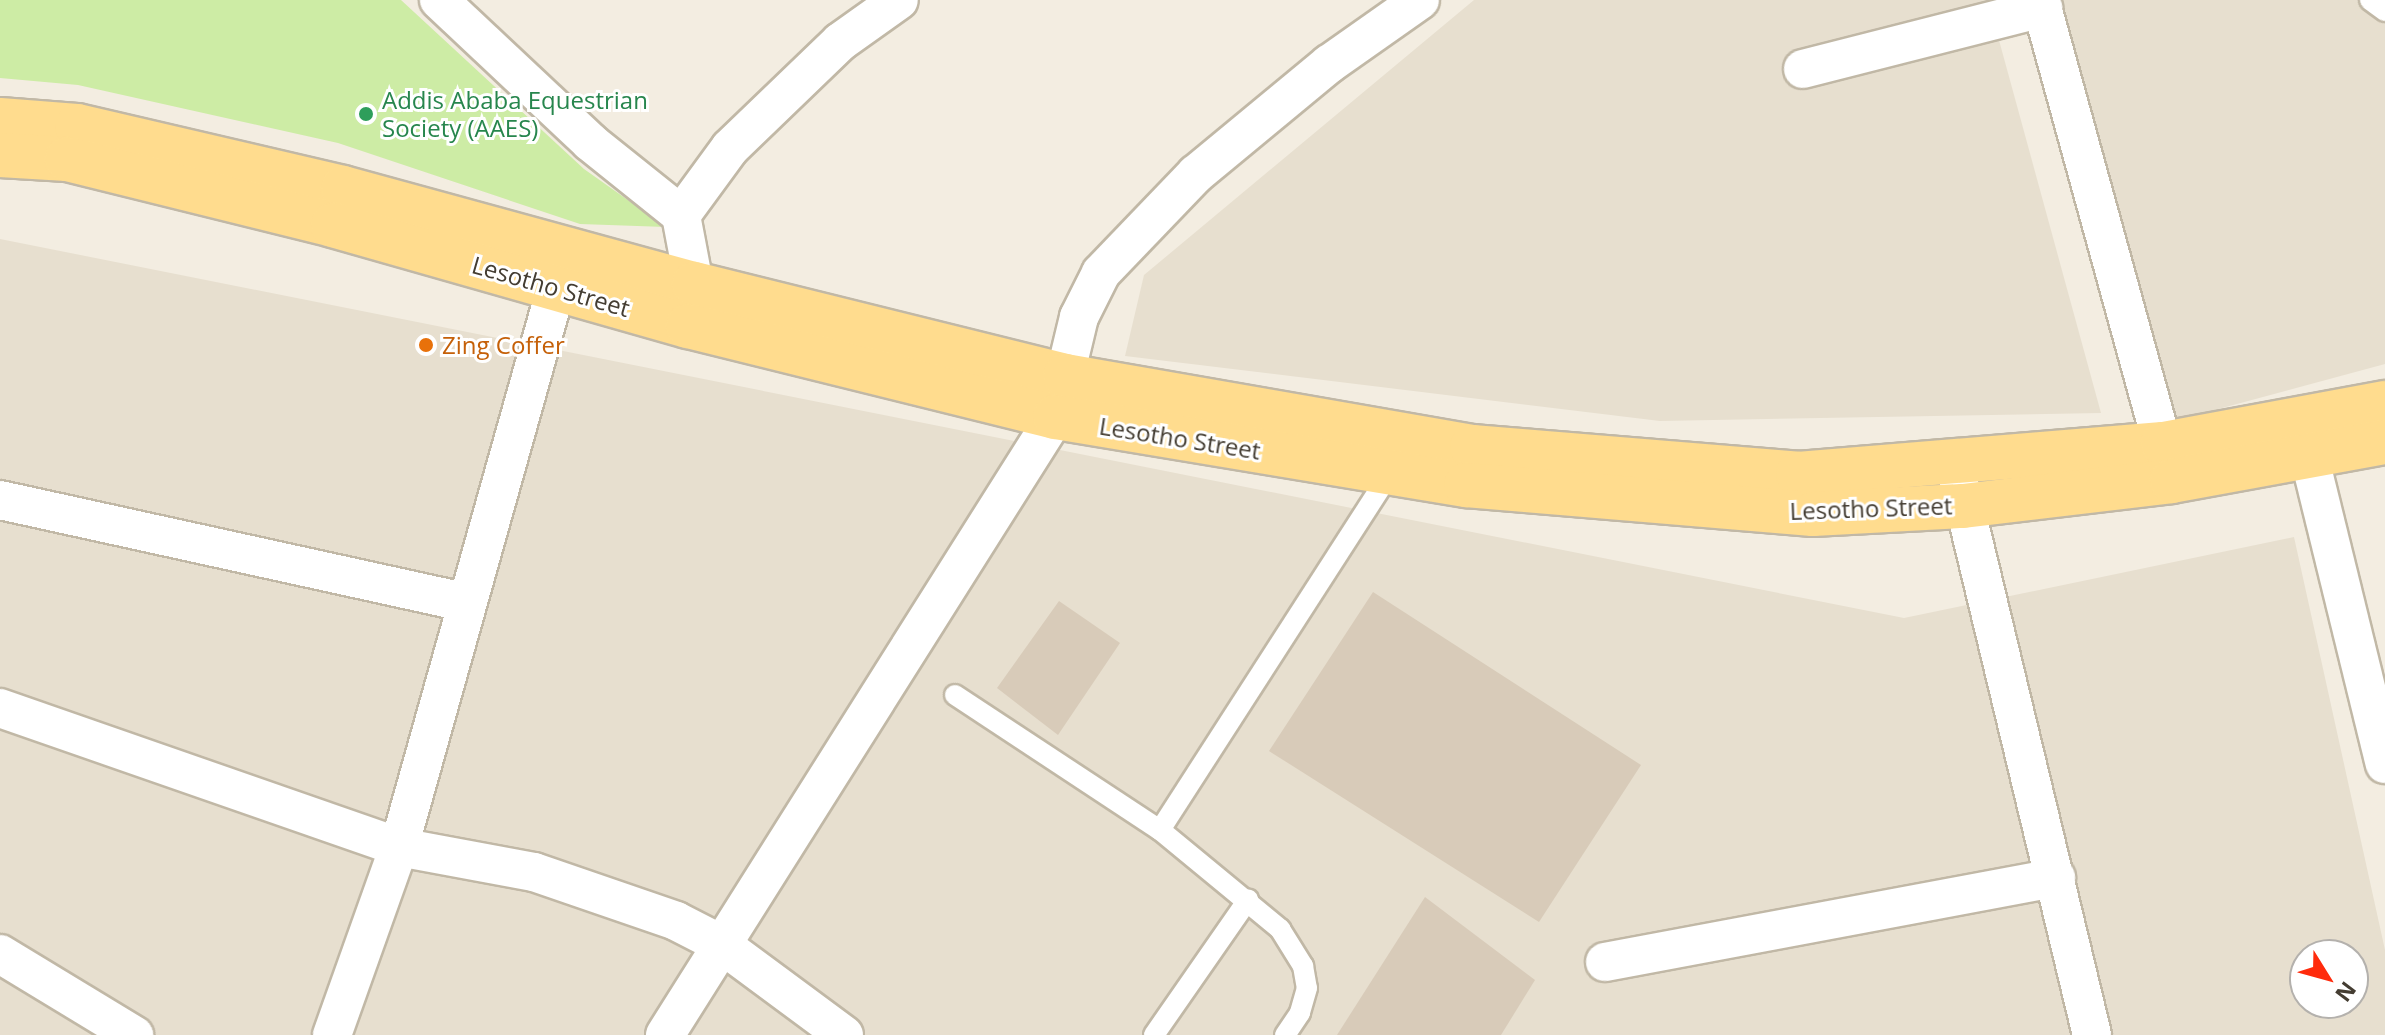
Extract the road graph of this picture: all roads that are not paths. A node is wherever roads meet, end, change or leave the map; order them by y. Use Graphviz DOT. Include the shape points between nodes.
graph roads {
  1 [pos="439,0"];
  2 [pos="899,0"];
  3 [pos="1420,0"];
  4 [pos="2370,0"];
  5 [pos="2041,4"];
  6 [pos="2385,11"];
  7 [pos="1803,69"];
  8 [pos="0,120"];
  9 [pos="0,155"];
  10 [pos="681,215"];
  11 [pos="563,266"];
  12 [pos="694,284"];
  13 [pos="1060,396"];
  14 [pos="2385,403"];
  15 [pos="2306,440"];
  16 [pos="2385,442"];
  17 [pos="1400,454"];
  18 [pos="1955,463"];
  19 [pos="2168,463"];
  20 [pos="0,500"];
  21 [pos="1963,506"];
  22 [pos="467,603"];
  23 [pos="955,695"];
  24 [pos="0,708"];
  25 [pos="2385,764"];
  26 [pos="1160,830"];
  27 [pos="399,847"];
  28 [pos="2056,878"];
  29 [pos="1248,900"];
  30 [pos="721,944"];
  31 [pos="0,954"];
  32 [pos="1605,962"];
  33 [pos="134,1035"];
  34 [pos="332,1035"];
  35 [pos="665,1035"];
  36 [pos="844,1035"];
  37 [pos="1154,1035"];
  38 [pos="1285,1035"];
  39 [pos="2092,1035"];
  1 -- 10 [label="street" via="590,142"];
  2 -- 10 [label="street" via="840,42 730,148"];
  3 -- 13 [label="street" via="1329,64 1196,174 1101,273 1079,317"];
  4 -- 6 [label="lane"];
  5 -- 7 [label="street"];
  5 -- 19 [label="street"];
  8 -- 11 [label="main road, Lesotho Street" via="77,126"];
  9 -- 11 [label="main road, Lesotho Street" via="67,159"];
  10 -- 12 [label="street"];
  11 -- 12 [label="main road, Lesotho Street"];
  11 -- 13 [label="main road, Lesotho Street" via="688,326"];
  11 -- 22 [label="street"];
  12 -- 13 [label="main road, Lesotho Street"];
  13 -- 17 [label="main road, Lesotho Street"];
  13 -- 30 [label="street"];
  14 -- 15 [label="main road, Lesotho Street"];
  15 -- 16 [label="main road, Lesotho Street"];
  15 -- 19 [label="main road, Lesotho Street"];
  15 -- 25 [label="street"];
  17 -- 18 [label="main road, Lesotho Street" via="1472,447 1798,474"];
  17 -- 21 [label="main road, Lesotho Street" via="1466,485 1813,514"];
  17 -- 26 [label="lane"];
  18 -- 19 [label="main road, Lesotho Street"];
  18 -- 21 [label="street"];
  19 -- 21 [label="main road, Lesotho Street"];
  20 -- 22 [label="street"];
  21 -- 28 [label="street"];
  22 -- 27 [label="street"];
  23 -- 26 [label="lane"];
  24 -- 27 [label="street"];
  26 -- 29 [label="lane"];
  27 -- 30 [label="street" via="534,872 676,921"];
  27 -- 34 [label="street"];
  28 -- 32 [label="street"];
  28 -- 39 [label="street"];
  29 -- 37 [label="lane"];
  29 -- 38 [label="lane" via="1280,929 1303,966 1307,988 1300,1013"];
  30 -- 35 [label="street"];
  30 -- 36 [label="street"];
  31 -- 33 [label="street"];
}
